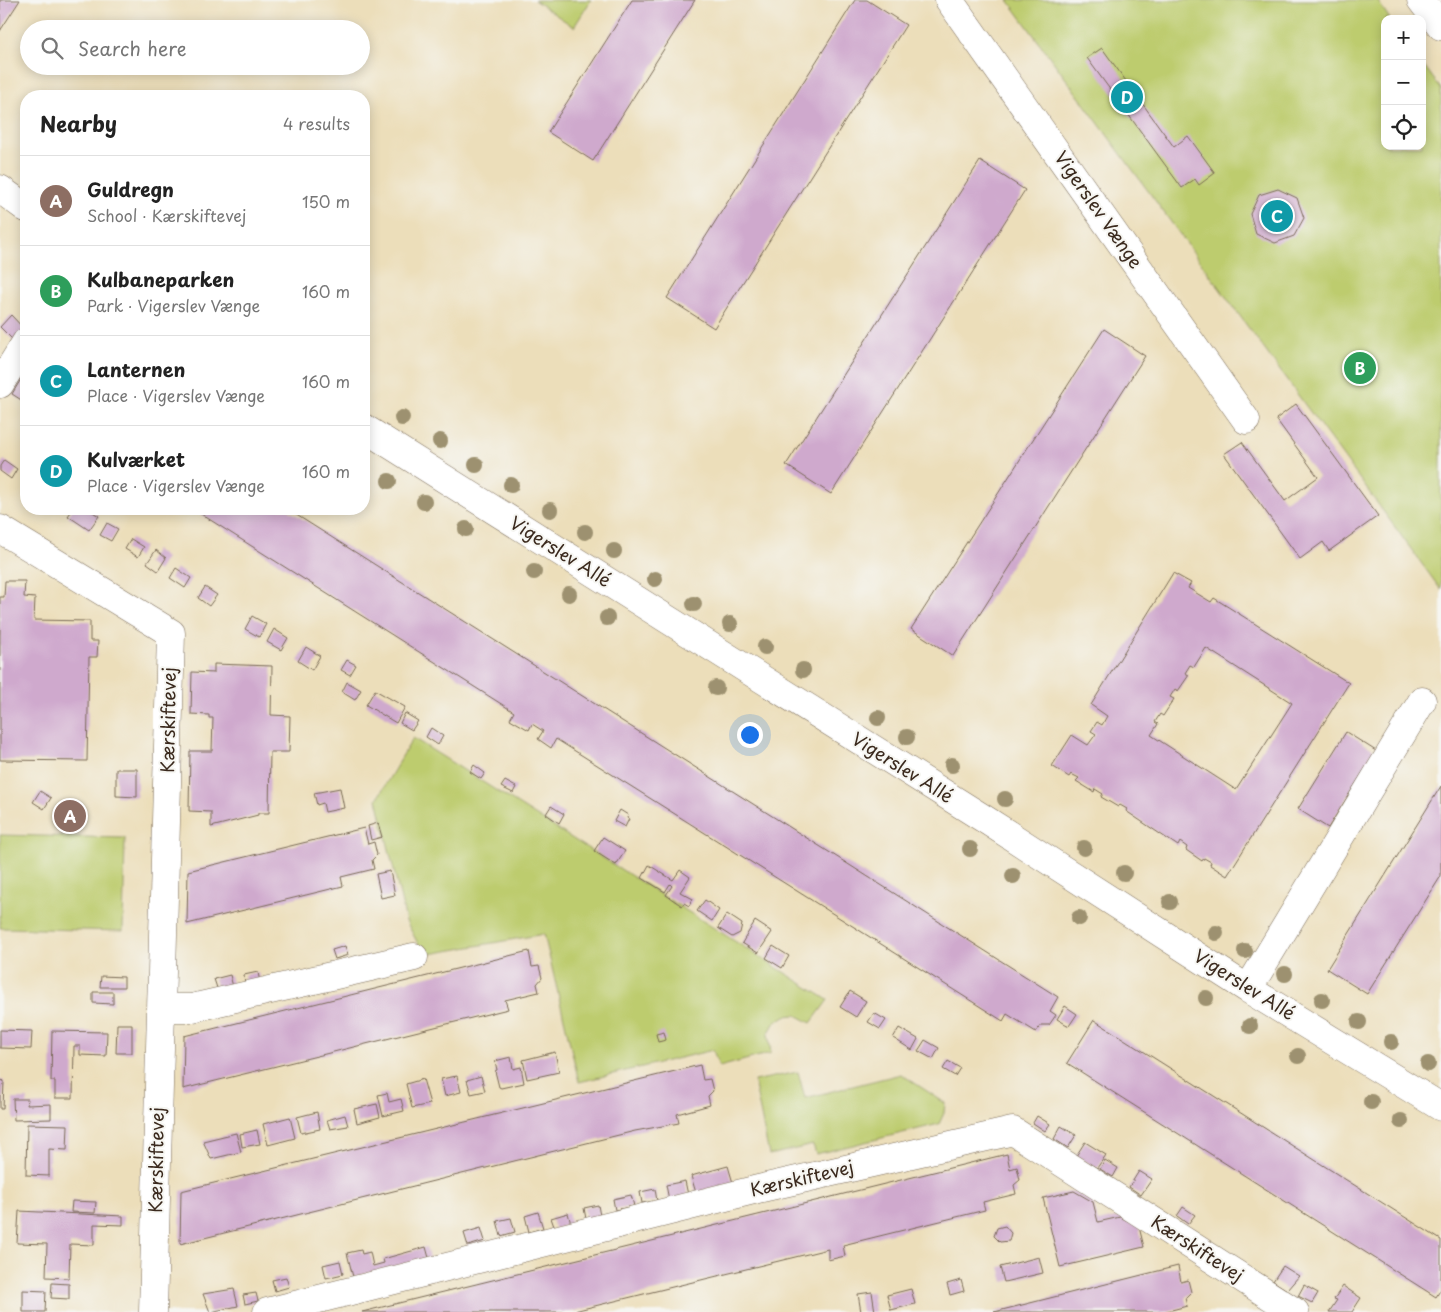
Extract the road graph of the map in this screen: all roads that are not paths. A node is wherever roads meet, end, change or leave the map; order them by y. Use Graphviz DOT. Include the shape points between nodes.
graph roads {
  1 [pos="949,0"];
  2 [pos="1421,0"];
  3 [pos="1441,26"];
  4 [pos="0,189"];
  5 [pos="20,204"];
  6 [pos="20,352"];
  7 [pos="0,384"];
  8 [pos="1246,420"];
  9 [pos="370,432"];
  10 [pos="0,529"];
  11 [pos="1422,701"];
  12 [pos="414,957"];
  13 [pos="1248,989"];
  14 [pos="161,1008"];
  15 [pos="1441,1107"];
  16 [pos="153,1312"];
  17 [pos="267,1312"];
  18 [pos="1295,1312"];
  1 -- 8 [label="street, Vigerslev Vænge"];
  2 -- 3 [label="street"];
  4 -- 5 [label="street"];
  6 -- 7 [label="street"];
  9 -- 13 [label="street, Vigerslev Allé"];
  10 -- 14 [label="street, Kærskiftevej" via="171,633"];
  11 -- 13 [label="street"];
  12 -- 14 [label="street" via="192,1008"];
  13 -- 15 [label="street, Vigerslev Allé"];
  14 -- 16 [label="street, Kærskiftevej"];
  17 -- 18 [label="street, Kærskiftevej" via="758,1189 1013,1131"];
}
